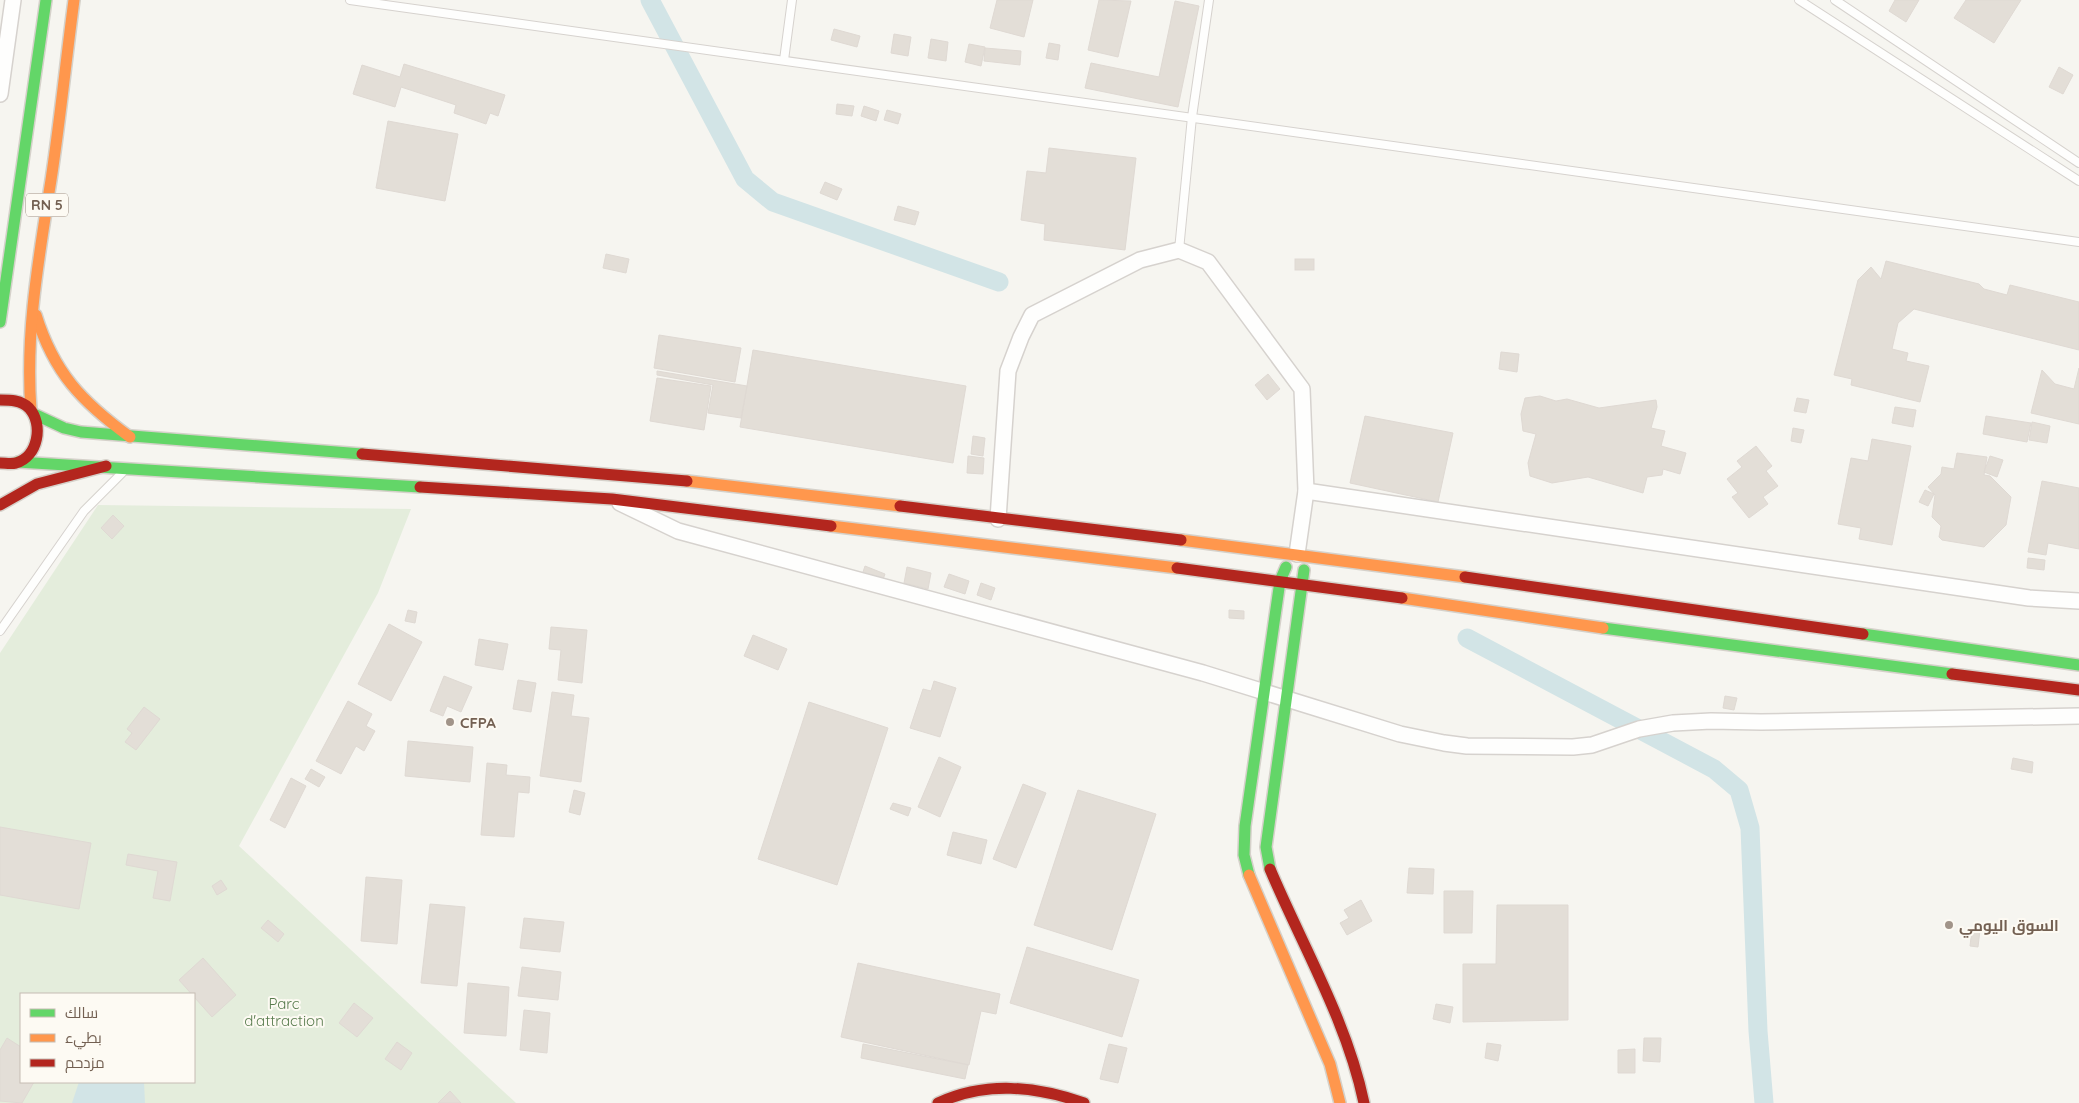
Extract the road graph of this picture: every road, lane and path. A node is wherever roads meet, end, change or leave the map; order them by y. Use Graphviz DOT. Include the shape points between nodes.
graph roads {
  1 [pos="13,0"];
  2 [pos="46,0"];
  3 [pos="74,0"];
  4 [pos="350,0"];
  5 [pos="792,0"];
  6 [pos="1209,0"];
  7 [pos="1799,0"];
  8 [pos="1835,0"];
  9 [pos="784,60"];
  10 [pos="0,94"];
  11 [pos="1192,117"];
  12 [pos="2079,163"];
  13 [pos="2079,181"];
  14 [pos="2079,242"];
  15 [pos="1179,250"];
  16 [pos="32,290"];
  17 [pos="0,322"];
  18 [pos="0,400"];
  19 [pos="32,412"];
  20 [pos="130,437"];
  21 [pos="18,462"];
  22 [pos="1,465"];
  23 [pos="106,466"];
  24 [pos="128,468"];
  25 [pos="1306,491"];
  26 [pos="612,499"];
  27 [pos="0,504"];
  28 [pos="998,519"];
  29 [pos="1297,554"];
  30 [pos="1280,581"];
  31 [pos="1304,584"];
  32 [pos="2079,601"];
  33 [pos="0,631"];
  34 [pos="2079,665"];
  35 [pos="2079,690"];
  36 [pos="1264,692"];
  37 [pos="1287,699"];
  38 [pos="2079,716"];
  39 [pos="938,1103"];
  40 [pos="1084,1103"];
  41 [pos="1340,1103"];
  42 [pos="1364,1103"];
  1 -- 10 [label="street"];
  2 -- 17 [label="main road, RN 5"];
  3 -- 16 [label="main road, RN 5" via="51,180"];
  4 -- 9 [label="lane"];
  5 -- 9 [label="lane"];
  6 -- 11 [label="lane"];
  7 -- 13 [label="lane"];
  8 -- 12 [label="lane"];
  9 -- 11 [label="lane"];
  11 -- 14 [label="lane"];
  11 -- 15 [label="lane"];
  15 -- 25 [label="street" via="1208,262 1302,389"];
  15 -- 28 [label="street" via="1140,260 1032,314 1008,371"];
  16 -- 19 [label="main road, RN 5" via="28,378"];
  16 -- 20 [label="main road" via="43,340 65,380 93,409"];
  18 -- 19 [label="main road" via="12,399"];
  19 -- 20 [label="main road" via="64,428"];
  19 -- 21 [label="main road" via="39,432 37,442"];
  20 -- 28 [label="main road" via="646,476"];
  21 -- 22 [label="main road"];
  21 -- 23 [label="main road"];
  23 -- 24 [label="main road"];
  23 -- 27 [label="main road" via="41,483"];
  24 -- 26 [label="main road"];
  24 -- 33 [label="lane" via="84,511"];
  25 -- 29 [label="street"];
  25 -- 32 [label="street" via="2029,598"];
  26 -- 30 [label="main road"];
  26 -- 36 [label="street" via="678,531"];
  28 -- 29 [label="main road"];
  29 -- 30 [label="main road" via="1286,566"];
  29 -- 31 [label="main road" via="1304,568"];
  29 -- 34 [label="main road"];
  30 -- 31 [label="main road"];
  30 -- 36 [label="main road"];
  31 -- 35 [label="main road" via="1673,639"];
  31 -- 37 [label="main road"];
  36 -- 37 [label="street"];
  36 -- 41 [label="main road" via="1244,834 1244,855 1251,882 1330,1064"];
  37 -- 38 [label="street" via="1400,734 1444,743 1555,748 1592,745 1639,729 1673,723"];
  37 -- 42 [label="main road" via="1266,836 1267,858 1345,1038 1357,1070"];
  39 -- 40 [label="main road" via="952,1095 982,1088 1034,1091"];
}
